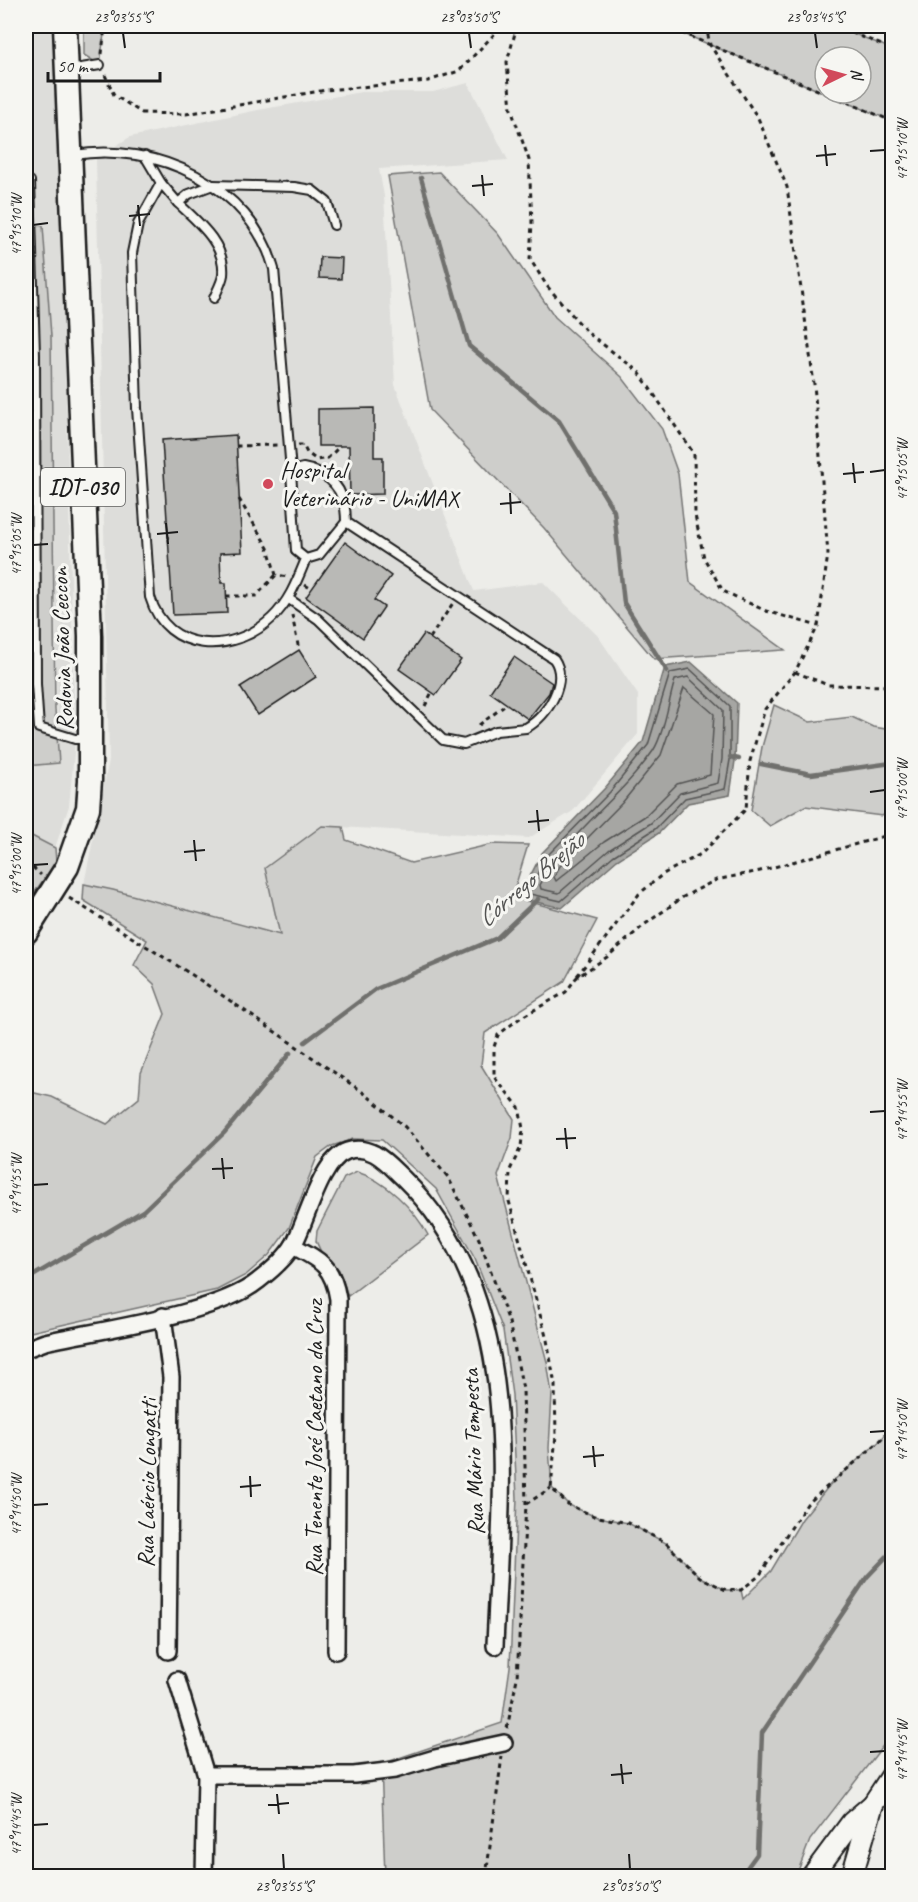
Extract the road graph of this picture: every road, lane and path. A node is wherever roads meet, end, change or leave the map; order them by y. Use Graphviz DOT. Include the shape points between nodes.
graph roads {
  1 [pos="65,26"];
  2 [pos="105,26"];
  3 [pos="502,26"];
  4 [pos="516,26"];
  5 [pos="665,26"];
  6 [pos="706,26"];
  7 [pos="835,26"];
  8 [pos="710,45"];
  9 [pos="892,49"];
  10 [pos="100,65"];
  11 [pos="66,70"];
  12 [pos="892,121"];
  13 [pos="69,155"];
  14 [pos="145,156"];
  15 [pos="30,181"];
  16 [pos="161,183"];
  17 [pos="213,185"];
  18 [pos="178,203"];
  19 [pos="334,225"];
  20 [pos="214,298"];
  21 [pos="291,471"];
  22 [pos="239,499"];
  23 [pos="346,522"];
  24 [pos="306,559"];
  25 [pos="276,575"];
  26 [pos="297,581"];
  27 [pos="312,589"];
  28 [pos="226,596"];
  29 [pos="457,596"];
  30 [pos="289,599"];
  31 [pos="818,626"];
  32 [pos="430,638"];
  33 [pos="298,650"];
  34 [pos="795,672"];
  35 [pos="892,686"];
  36 [pos="507,704"];
  37 [pos="92,740"];
  38 [pos="476,740"];
  39 [pos="892,834"];
  40 [pos="55,888"];
  41 [pos="26,932"];
  42 [pos="576,978"];
  43 [pos="293,1246"];
  44 [pos="163,1316"];
  45 [pos="26,1349"];
  46 [pos="892,1426"];
  47 [pos="551,1488"];
  48 [pos="526,1504"];
  49 [pos="495,1646"];
  50 [pos="336,1651"];
  51 [pos="168,1652"];
  52 [pos="177,1680"];
  53 [pos="504,1743"];
  54 [pos="206,1775"];
  55 [pos="892,1775"];
  56 [pos="873,1804"];
  57 [pos="204,1876"];
  58 [pos="486,1876"];
  59 [pos="812,1876"];
  60 [pos="852,1876"];
  1 -- 11 [label="main road, Rodovia João Ceccon / IDT-030"];
  2 -- 10 [label="path"];
  3 -- 10 [label="path" via="459,71 428,81 326,90 186,114 142,113 114,95"];
  4 -- 31 [label="path" via="507,62 511,109 528,160 530,259 546,286 588,333 639,372 694,454 695,515 704,558 723,591 766,611"];
  5 -- 8 [label="path"];
  6 -- 8 [label="path"];
  7 -- 9 [label="path"];
  8 -- 12 [label="path"];
  8 -- 31 [label="path" via="758,118 787,187 814,384 828,554"];
  10 -- 11 [label="lane"];
  11 -- 13 [label="main road, Rodovia João Ceccon / IDT-030"];
  13 -- 14 [label="lane" via="107,151"];
  13 -- 37 [label="main road, Rodovia João Ceccon / IDT-030"];
  14 -- 16 [label="lane"];
  14 -- 17 [label="lane"];
  15 -- 37 [label="lane" via="39,728"];
  16 -- 18 [label="lane"];
  16 -- 30 [label="lane" via="138,224 132,253 137,408 152,604 164,625 177,636 216,643 261,628"];
  17 -- 18 [label="lane"];
  17 -- 19 [label="lane" via="312,190 327,202"];
  17 -- 21 [label="lane" via="240,206 259,232 274,269"];
  18 -- 20 [label="lane" via="204,227 219,250 223,276"];
  21 -- 23 [label="lane" via="313,470 333,481 344,500"];
  21 -- 24 [label="lane" via="294,545"];
  22 -- 25 [label="path" via="268,548"];
  23 -- 24 [label="lane" via="319,555"];
  23 -- 29 [label="lane"];
  24 -- 26 [label="lane"];
  25 -- 26 [label="path"];
  25 -- 28 [label="path" via="256,596"];
  26 -- 27 [label="path"];
  26 -- 30 [label="lane"];
  29 -- 32 [label="path"];
  29 -- 38 [label="lane" via="554,659 561,673 556,692 530,726 496,731"];
  30 -- 33 [label="path"];
  30 -- 38 [label="lane" via="318,619 437,736 458,744"];
  31 -- 34 [label="path"];
  34 -- 35 [label="path" via="828,686"];
  34 -- 42 [label="path" via="765,709 750,761 746,809 701,854 663,874 639,894"];
  36 -- 38 [label="path" via="479,725"];
  37 -- 40 [label="main road, Rodovia João Ceccon / IDT-030" via="88,808"];
  39 -- 42 [label="path" via="716,880 683,897"];
  40 -- 41 [label="main road, Rodovia João Ceccon / IDT-030"];
  40 -- 48 [label="path" via="197,978 364,1093 405,1127 448,1177 479,1239 509,1322 523,1389"];
  42 -- 47 [label="path" via="566,992 498,1035 493,1061 494,1077 519,1107 523,1129 521,1147 510,1170 509,1201 555,1384"];
  43 -- 44 [label="street, Rua Mário Tempesta" via="246,1290"];
  43 -- 49 [label="street, Rua Mário Tempesta" via="325,1172 347,1151 370,1151 383,1158 438,1217 482,1311 499,1404 501,1493"];
  43 -- 50 [label="street, Rua Tenente José Caetano da Cruz" via="332,1273 338,1299"];
  44 -- 45 [label="street, Rua Mário Tempesta"];
  44 -- 51 [label="street, Rua Laércio Longatti" via="171,1377"];
  46 -- 47 [label="path" via="807,1504 759,1576 741,1590 726,1590 700,1577 666,1543 628,1523 594,1516 569,1505"];
  47 -- 48 [label="path"];
  48 -- 53 [label="path" via="517,1678"];
  52 -- 54 [label="street"];
  53 -- 54 [label="street" via="395,1770 354,1775"];
  53 -- 58 [label="path"];
  54 -- 57 [label="street"];
  55 -- 56 [label="street"];
  56 -- 59 [label="street" via="852,1822"];
  56 -- 60 [label="street"];
}
